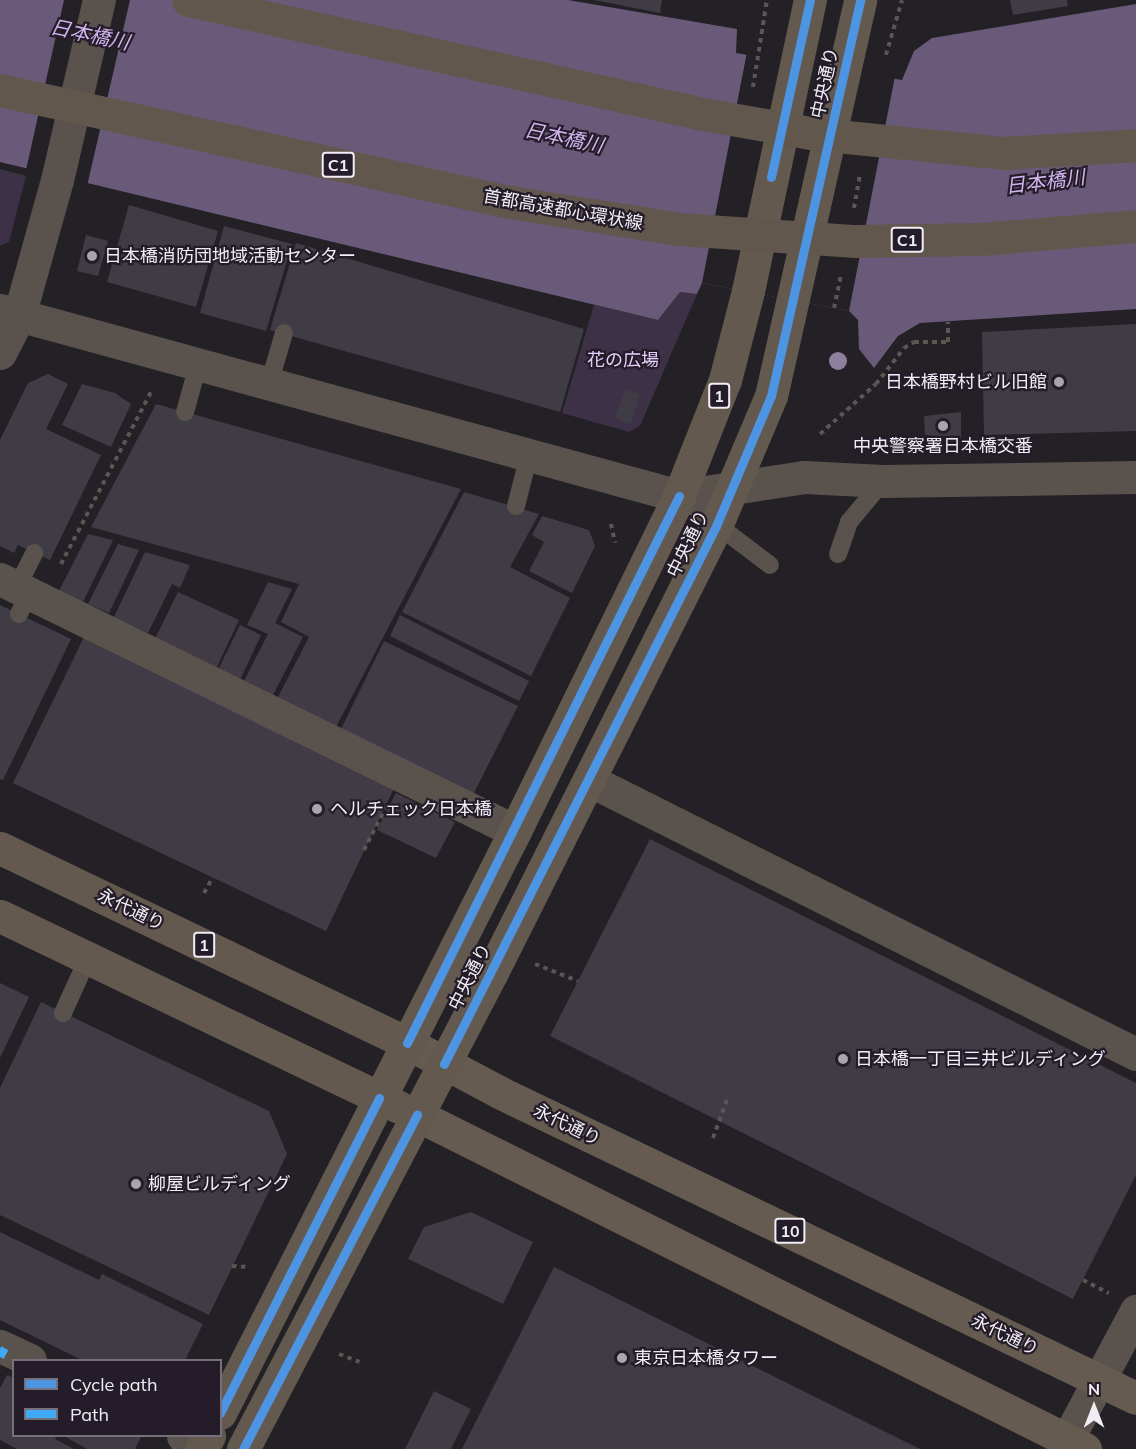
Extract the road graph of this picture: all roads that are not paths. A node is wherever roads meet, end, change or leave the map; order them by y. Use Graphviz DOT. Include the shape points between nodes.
graph roads {
  1 [pos="99,0"];
  2 [pos="188,0"];
  3 [pos="810,0"];
  4 [pos="860,0"];
  5 [pos="0,90"];
  6 [pos="1136,145"];
  7 [pos="1136,226"];
  8 [pos="9,313"];
  9 [pos="284,333"];
  10 [pos="0,353"];
  11 [pos="198,365"];
  12 [pos="269,384"];
  13 [pos="185,412"];
  14 [pos="529,455"];
  15 [pos="1136,477"];
  16 [pos="883,481"];
  17 [pos="731,489"];
  18 [pos="679,496"];
  19 [pos="516,506"];
  20 [pos="716,526"];
  21 [pos="34,553"];
  22 [pos="838,554"];
  23 [pos="770,564"];
  24 [pos="22,594"];
  25 [pos="589,780"];
  26 [pos="515,831"];
  27 [pos="0,848"];
  28 [pos="0,916"];
  29 [pos="88,958"];
  30 [pos="63,1013"];
  31 [pos="407,1043"];
  32 [pos="1136,1054"];
  33 [pos="444,1064"];
  34 [pos="379,1098"];
  35 [pos="417,1115"];
  36 [pos="1125,1303"];
  37 [pos="0,1346"];
  38 [pos="28,1359"];
  39 [pos="1099,1380"];
  40 [pos="1136,1398"];
  41 [pos="222,1409"];
  42 [pos="1072,1446"];
  43 [pos="243,1449"];
  1 -- 8 [label="street" via="57,180"];
  2 -- 6 [label="highway, bridge" via="703,114 817,134 1003,153"];
  3 -- 18 [label="highway, 中央通り / 1" via="748,291 725,380"];
  4 -- 17 [label="highway, 中央通り" via="771,396"];
  5 -- 7 [label="highway, 首都高速都心環状線 / C1, bridge" via="471,194 678,229 788,239 879,241"];
  8 -- 10 [label="street"];
  8 -- 11 [label="street"];
  9 -- 12 [label="lane"];
  11 -- 12 [label="street"];
  11 -- 13 [label="lane"];
  12 -- 14 [label="street"];
  14 -- 18 [label="street"];
  14 -- 19 [label="lane"];
  15 -- 16 [label="street"];
  16 -- 17 [label="street" via="804,477"];
  16 -- 22 [label="lane" via="849,522"];
  17 -- 18 [label="street"];
  17 -- 20 [label="highway, 中央通り"];
  18 -- 20 [label="lane"];
  18 -- 26 [label="highway, 中央通り / 1"];
  20 -- 23 [label="lane"];
  20 -- 25 [label="highway, 中央通り"];
  21 -- 24 [label="lane"];
  24 -- 26 [label="street" via="144,658 317,725 403,776"];
  25 -- 32 [label="street"];
  25 -- 33 [label="highway, 中央通り"];
  26 -- 31 [label="highway, 中央通り / 1"];
  27 -- 31 [label="highway, 永代通り / 1"];
  28 -- 29 [label="highway"];
  29 -- 30 [label="lane"];
  29 -- 34 [label="highway"];
  31 -- 33 [label="main road, 永代通り / 10"];
  31 -- 34 [label="highway, 中央通り"];
  33 -- 35 [label="highway, 中央通り"];
  33 -- 39 [label="main road, 永代通り / 10"];
  34 -- 35 [label="highway"];
  34 -- 41 [label="highway, 中央通り"];
  35 -- 42 [label="main road"];
  35 -- 43 [label="highway, 中央通り"];
  36 -- 39 [label="street"];
  37 -- 38 [label="street"];
  39 -- 40 [label="main road, 永代通り / 10"];
  39 -- 42 [label="street"];
}
